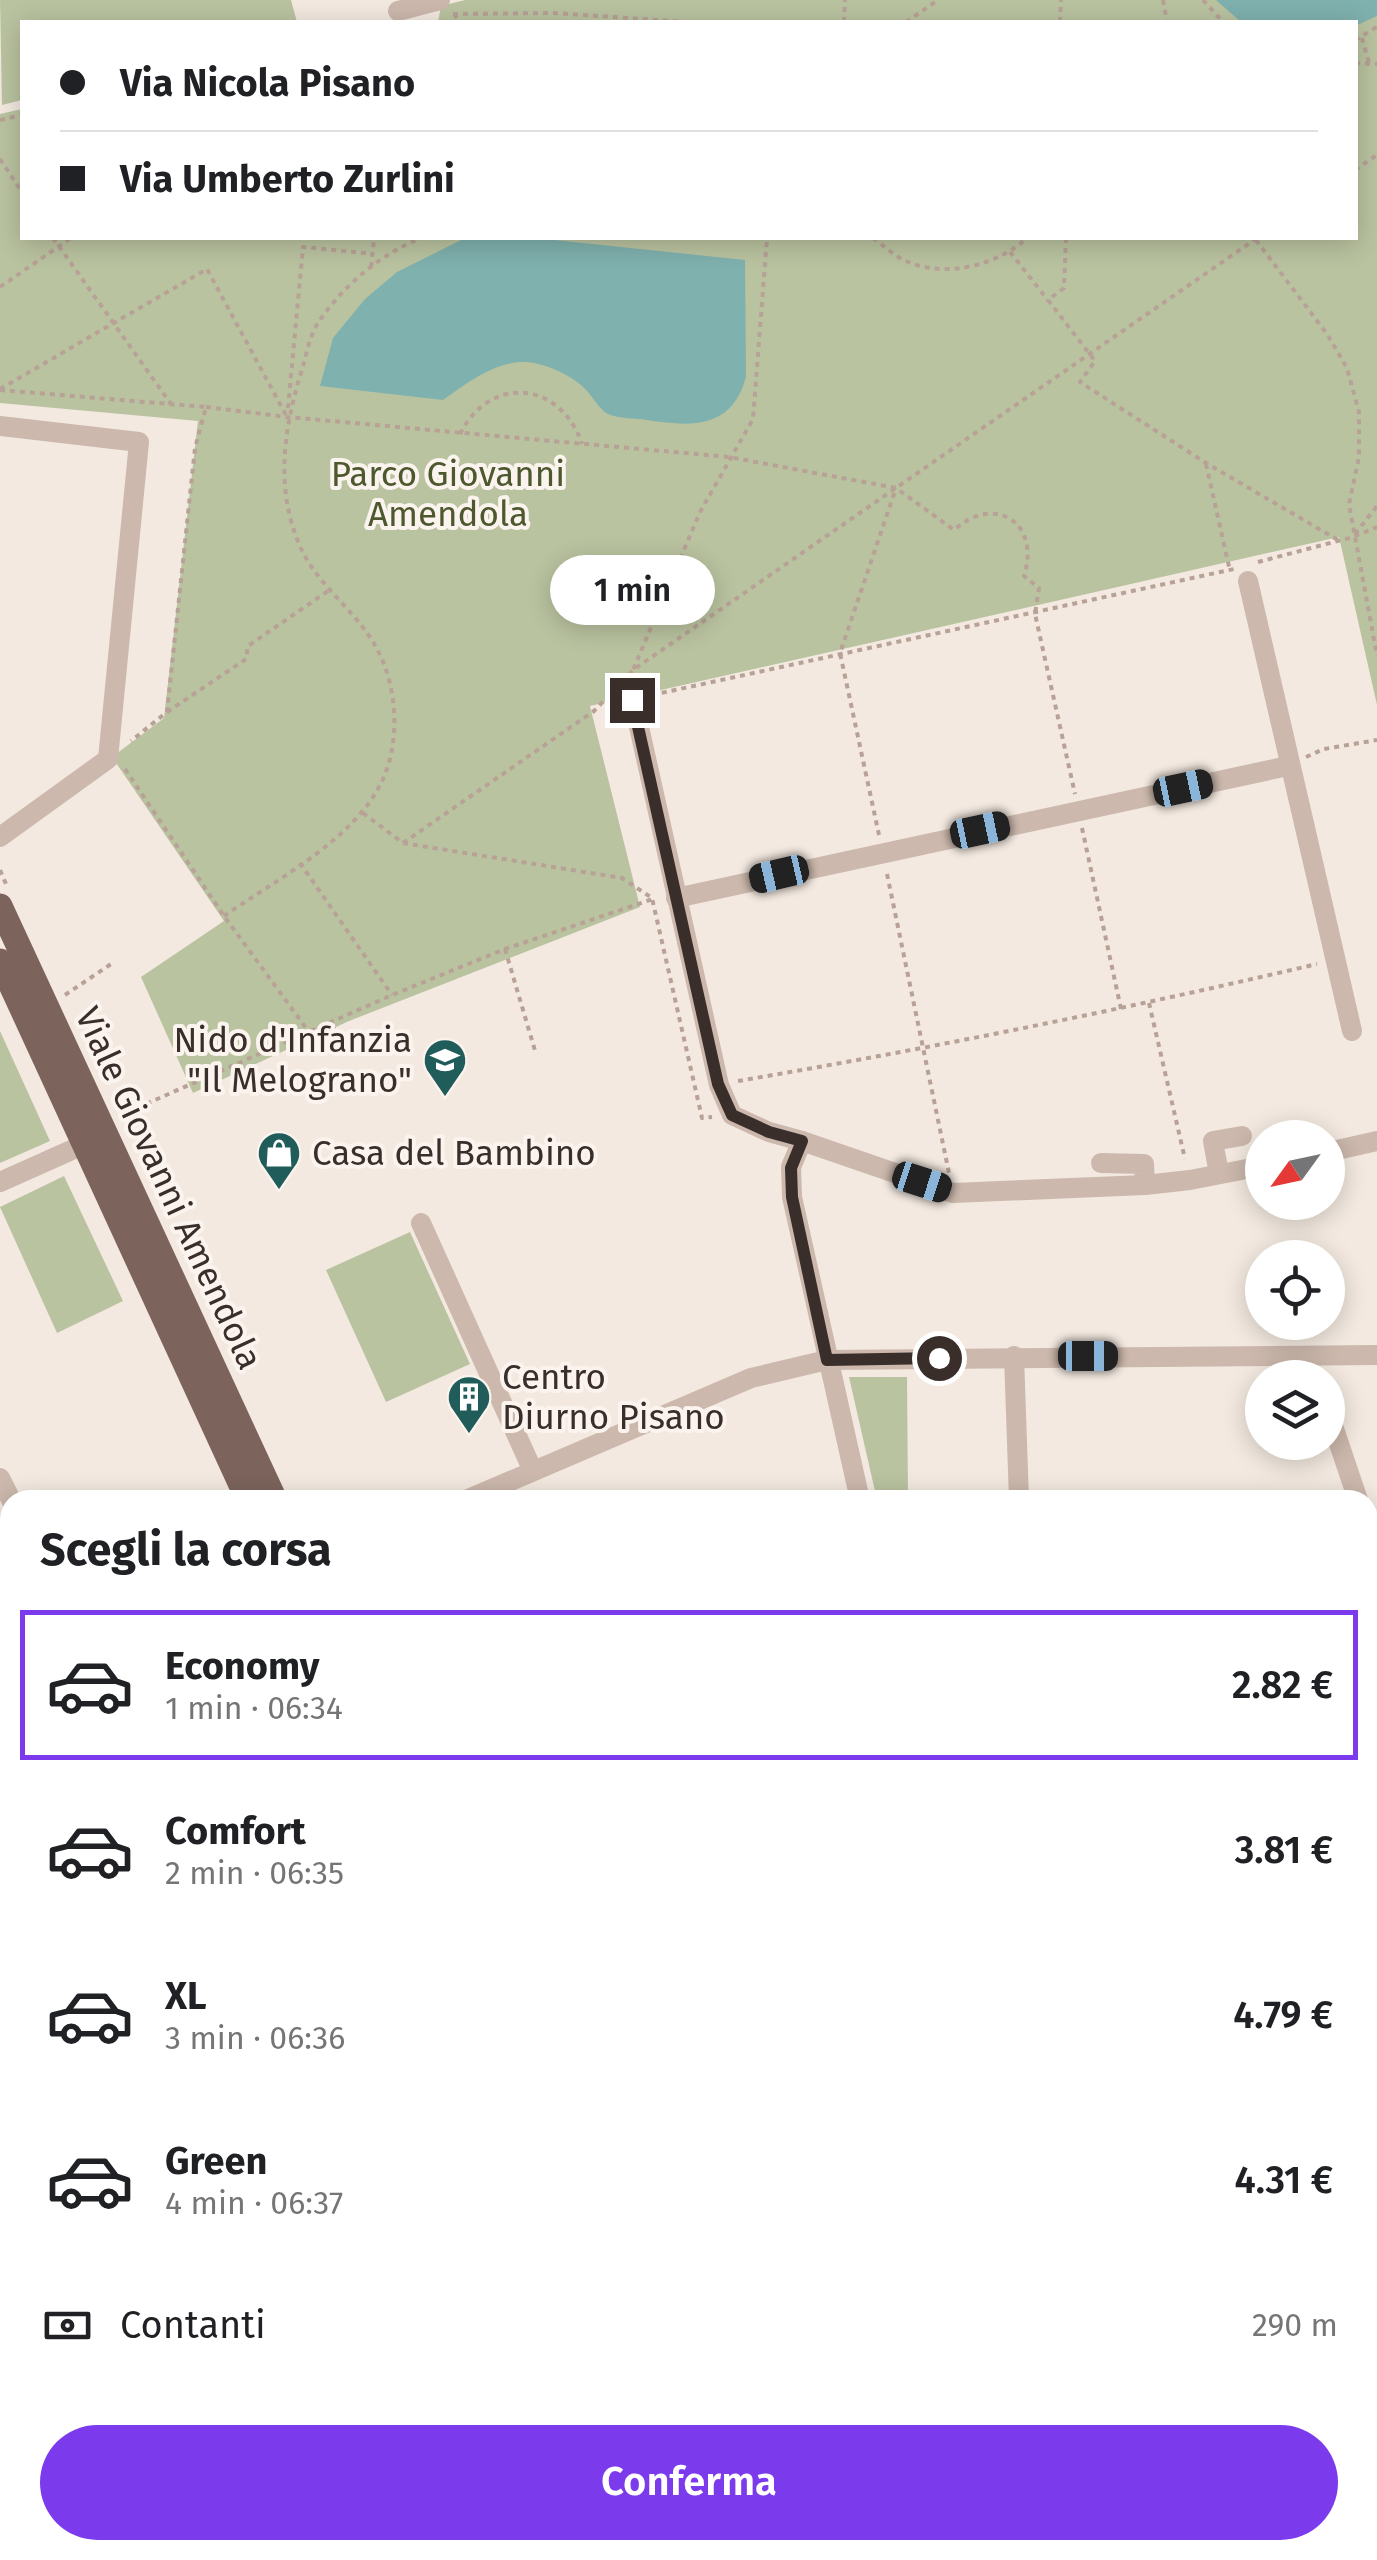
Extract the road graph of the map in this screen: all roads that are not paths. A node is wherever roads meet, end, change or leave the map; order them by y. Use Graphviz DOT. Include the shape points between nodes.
graph roads {
  1 [pos="438,8"];
  2 [pos="398,11"];
  3 [pos="0,426"];
  4 [pos="1238,575"];
  5 [pos="632,700"];
  6 [pos="1288,766"];
  7 [pos="0,837"];
  8 [pos="676,898"];
  9 [pos="0,906"];
  10 [pos="0,961"];
  11 [pos="1352,1031"];
  12 [pos="100,1134"];
  13 [pos="1242,1136"];
  14 [pos="802,1141"];
  15 [pos="1377,1142"];
  16 [pos="1345,1149"];
  17 [pos="1101,1163"];
  18 [pos="1245,1169"];
  19 [pos="1219,1174"];
  20 [pos="0,1182"];
  21 [pos="1145,1185"];
  22 [pos="422,1223"];
  23 [pos="1308,1354"];
  24 [pos="1377,1355"];
  25 [pos="1014,1356"];
  26 [pos="827,1360"];
  27 [pos="1310,1360"];
  28 [pos="1344,1460"];
  29 [pos="532,1469"];
  30 [pos="244,1490"];
  31 [pos="270,1490"];
  32 [pos="487,1490"];
  33 [pos="858,1490"];
  34 [pos="1019,1490"];
  35 [pos="1355,1490"];
  1 -- 2 [label="street"];
  3 -- 7 [label="street" via="139,442 108,759"];
  4 -- 6 [label="street"];
  5 -- 8 [label="street"];
  6 -- 8 [label="street"];
  6 -- 11 [label="street"];
  8 -- 14 [label="street" via="718,1084 732,1115"];
  9 -- 12 [label="main road, Viale Giovanni Amendola"];
  10 -- 12 [label="main road, Viale Giovanni Amendola"];
  12 -- 20 [label="street"];
  12 -- 30 [label="main road, Viale Giovanni Amendola"];
  12 -- 31 [label="main road, Viale Giovanni Amendola"];
  13 -- 19 [label="street" via="1213,1141"];
  14 -- 21 [label="street" via="953,1193"];
  14 -- 26 [label="street" via="791,1168 792,1197"];
  15 -- 16 [label="street"];
  17 -- 21 [label="street" via="1144,1164"];
  18 -- 19 [label="street"];
  19 -- 21 [label="street"];
  22 -- 29 [label="street"];
  23 -- 24 [label="street"];
  23 -- 25 [label="street"];
  23 -- 27 [label="street"];
  25 -- 26 [label="street"];
  25 -- 34 [label="street"];
  26 -- 29 [label="street" via="751,1378"];
  26 -- 33 [label="street"];
  28 -- 35 [label="street"];
  29 -- 32 [label="street"];
}
